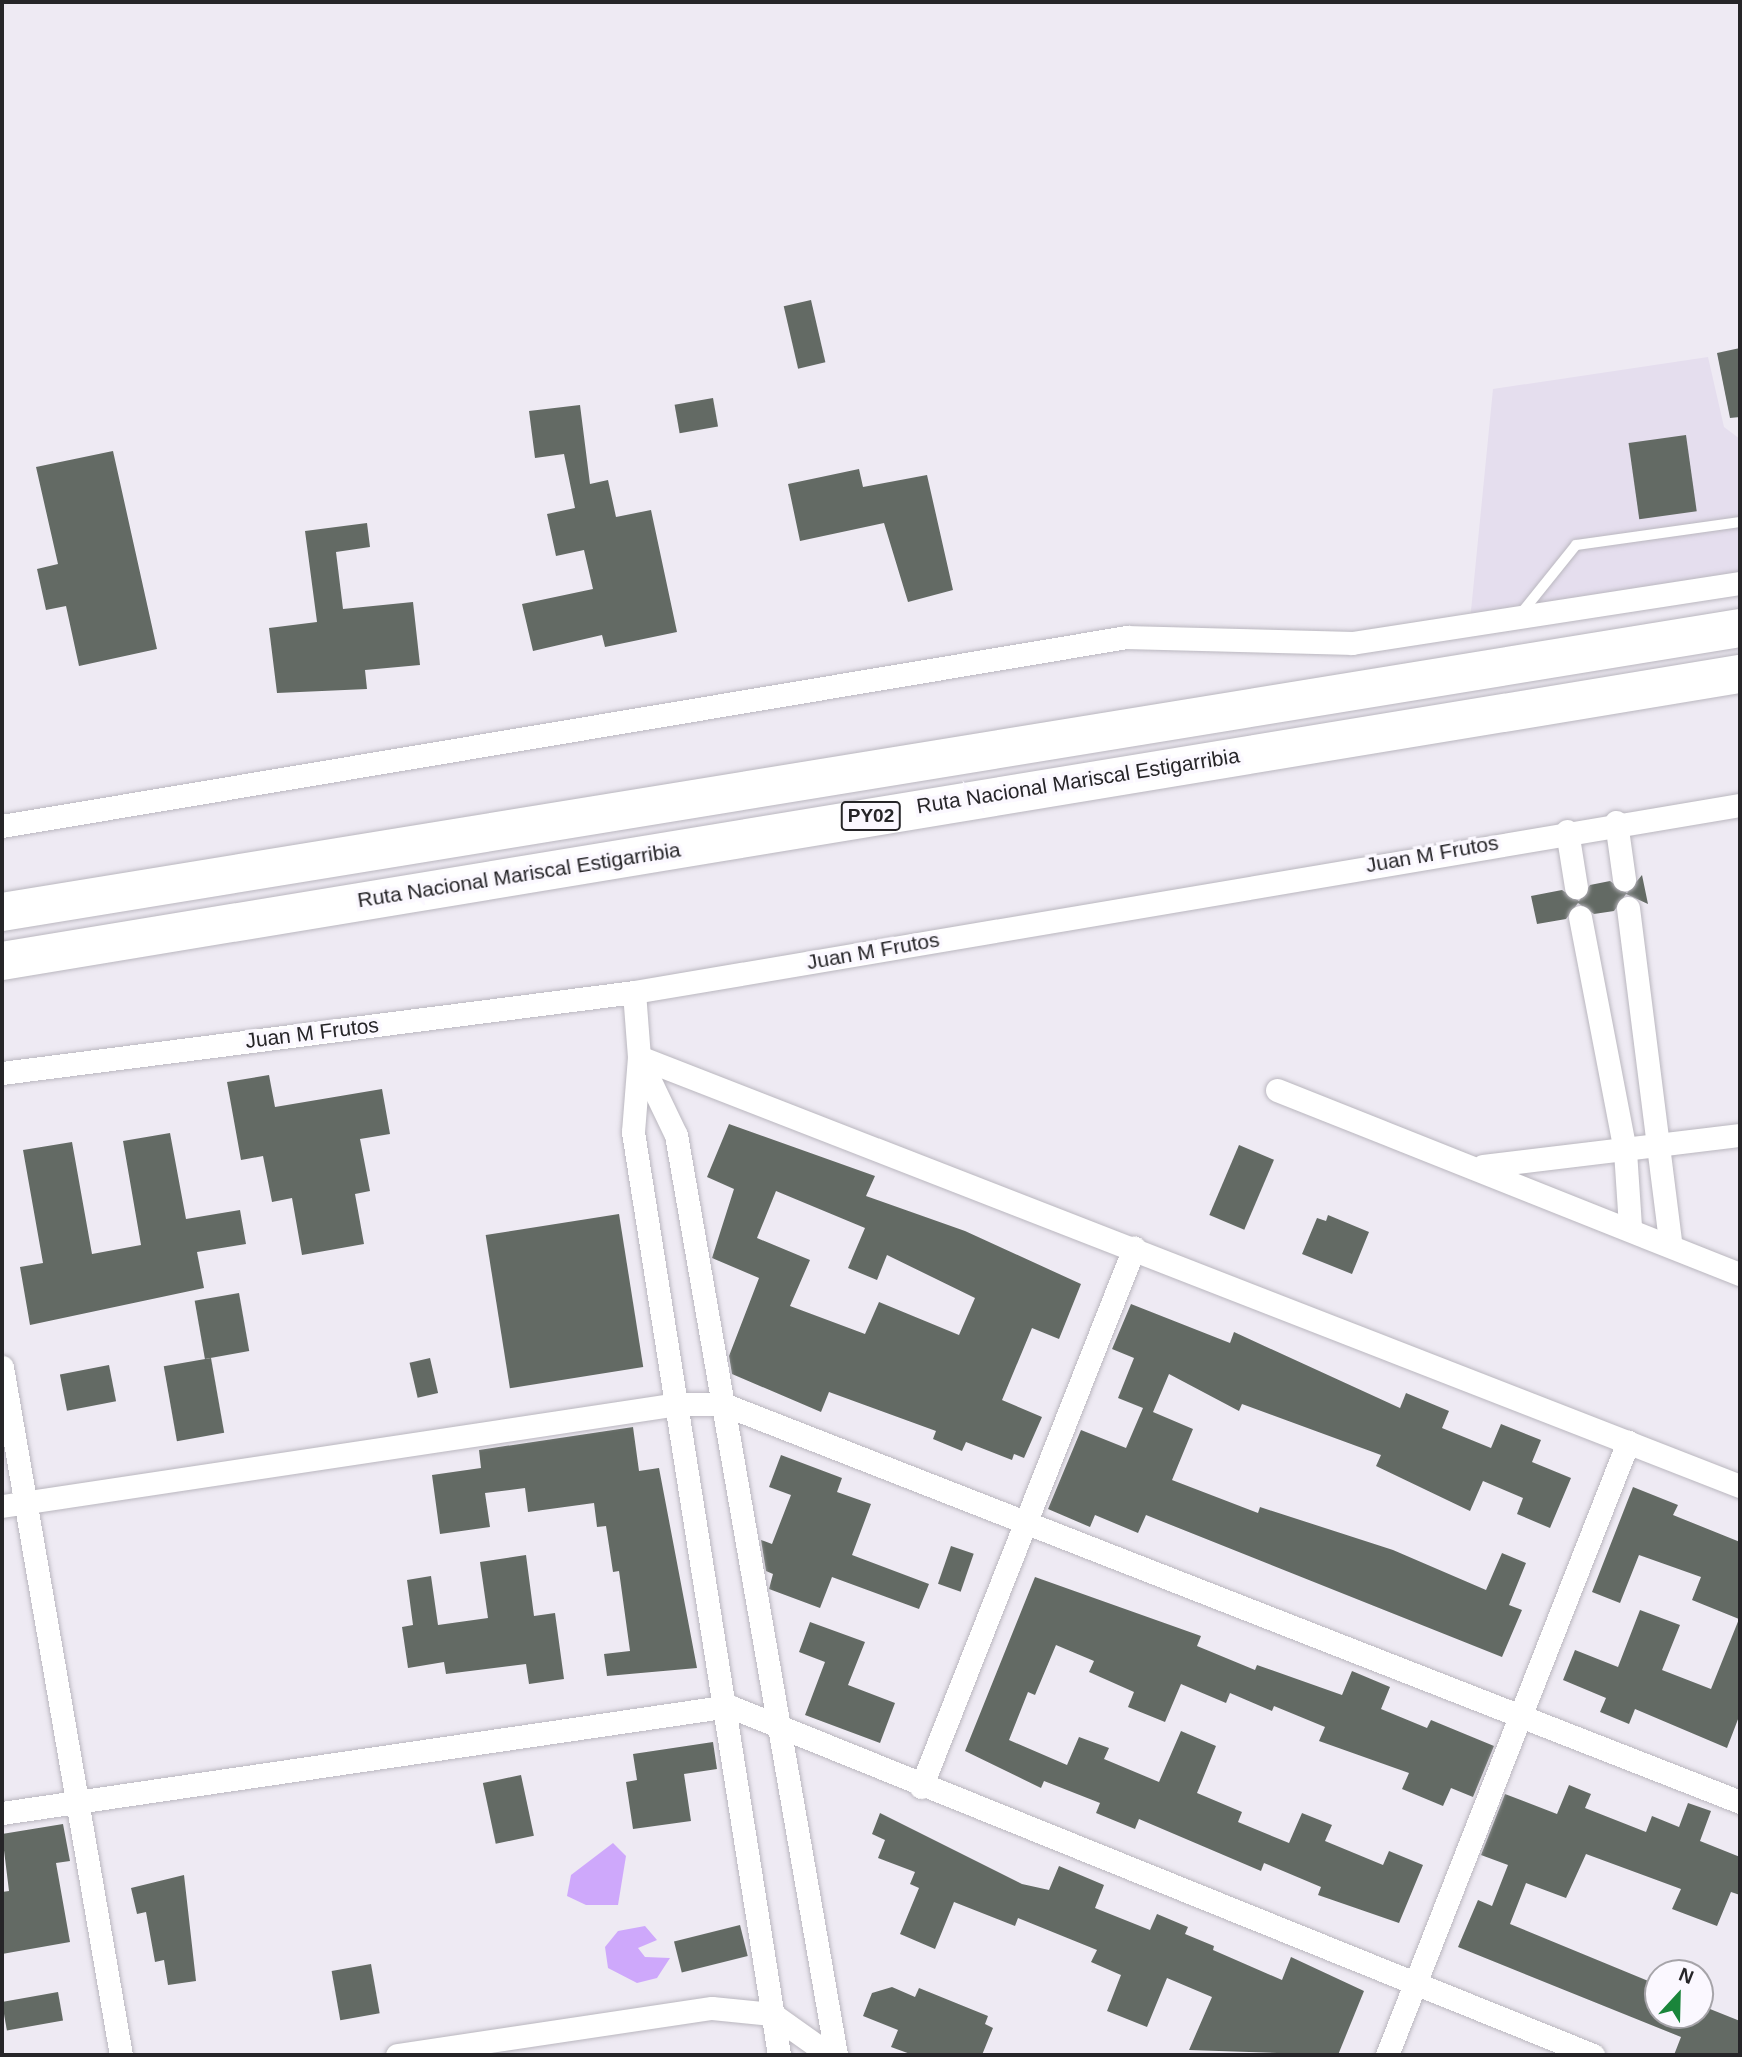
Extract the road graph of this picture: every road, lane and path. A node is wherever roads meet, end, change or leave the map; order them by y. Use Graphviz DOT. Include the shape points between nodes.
graph roads {
  1 [pos="1740,522"];
  2 [pos="1740,583"];
  3 [pos="1518,617"];
  4 [pos="1740,628"];
  5 [pos="1740,674"];
  6 [pos="1740,805"];
  7 [pos="1616,822"];
  8 [pos="2,826"];
  9 [pos="1567,831"];
  10 [pos="1624,879"];
  11 [pos="1576,887"];
  12 [pos="1628,908"];
  13 [pos="2,912"];
  14 [pos="1580,917"];
  15 [pos="2,961"];
  16 [pos="634,992"];
  17 [pos="639,1057"];
  18 [pos="2,1073"];
  19 [pos="1277,1090"];
  20 [pos="1740,1135"];
  21 [pos="1662,1147"];
  22 [pos="1625,1152"];
  23 [pos="1478,1166"];
  24 [pos="1630,1226"];
  25 [pos="1670,1242"];
  26 [pos="1134,1248"];
  27 [pos="1740,1274"];
  28 [pos="2,1367"];
  29 [pos="678,1404"];
  30 [pos="723,1404"];
  31 [pos="1628,1442"];
  32 [pos="1740,1486"];
  33 [pos="29,1502"];
  34 [pos="2,1506"];
  35 [pos="1028,1522"];
  36 [pos="729,1706"];
  37 [pos="1521,1712"];
  38 [pos="781,1731"];
  39 [pos="920,1787"];
  40 [pos="77,1802"];
  41 [pos="1740,1802"];
  42 [pos="2,1813"];
  43 [pos="1415,1983"];
  44 [pos="772,2014"];
  45 [pos="121,2055"];
  46 [pos="397,2055"];
  47 [pos="779,2055"];
  48 [pos="831,2055"];
  49 [pos="836,2055"];
  50 [pos="1387,2055"];
  51 [pos="1593,2055"];
  1 -- 3 [label="lane" via="1576,545"];
  2 -- 3 [label="street"];
  3 -- 8 [label="street" via="1352,643 1127,637"];
  4 -- 13 [label="highway, Ruta Nacional Mariscal Estigarribia / PY02"];
  5 -- 15 [label="highway, Ruta Nacional Mariscal Estigarribia / PY02"];
  6 -- 7 [label="street, Juan M Frutos"];
  7 -- 9 [label="street, Juan M Frutos"];
  7 -- 10 [label="street"];
  9 -- 11 [label="street"];
  9 -- 16 [label="street, Juan M Frutos"];
  12 -- 21 [label="street"];
  14 -- 22 [label="street"];
  16 -- 17 [label="street"];
  16 -- 18 [label="street, Juan M Frutos"];
  17 -- 26 [label="street"];
  17 -- 29 [label="street" via="633,1132"];
  17 -- 30 [label="street" via="676,1135"];
  19 -- 23 [label="street"];
  20 -- 21 [label="street"];
  21 -- 22 [label="street"];
  21 -- 25 [label="street"];
  22 -- 23 [label="street"];
  22 -- 24 [label="street"];
  23 -- 24 [label="street"];
  24 -- 25 [label="street"];
  25 -- 27 [label="street"];
  26 -- 31 [label="street"];
  26 -- 35 [label="street"];
  28 -- 33 [label="street"];
  29 -- 30 [label="street"];
  29 -- 33 [label="street"];
  29 -- 36 [label="street"];
  30 -- 35 [label="street"];
  30 -- 38 [label="street"];
  31 -- 32 [label="street"];
  31 -- 37 [label="street"];
  33 -- 34 [label="street"];
  33 -- 40 [label="street"];
  35 -- 37 [label="street"];
  35 -- 39 [label="street"];
  36 -- 38 [label="street"];
  36 -- 40 [label="street"];
  36 -- 44 [label="street"];
  37 -- 41 [label="street"];
  37 -- 43 [label="street"];
  38 -- 39 [label="street"];
  38 -- 49 [label="street"];
  39 -- 43 [label="street"];
  40 -- 42 [label="street"];
  40 -- 45 [label="street"];
  43 -- 50 [label="street"];
  43 -- 51 [label="street"];
  44 -- 46 [label="street" via="712,2008"];
  44 -- 47 [label="street"];
  44 -- 48 [label="street"];
}
